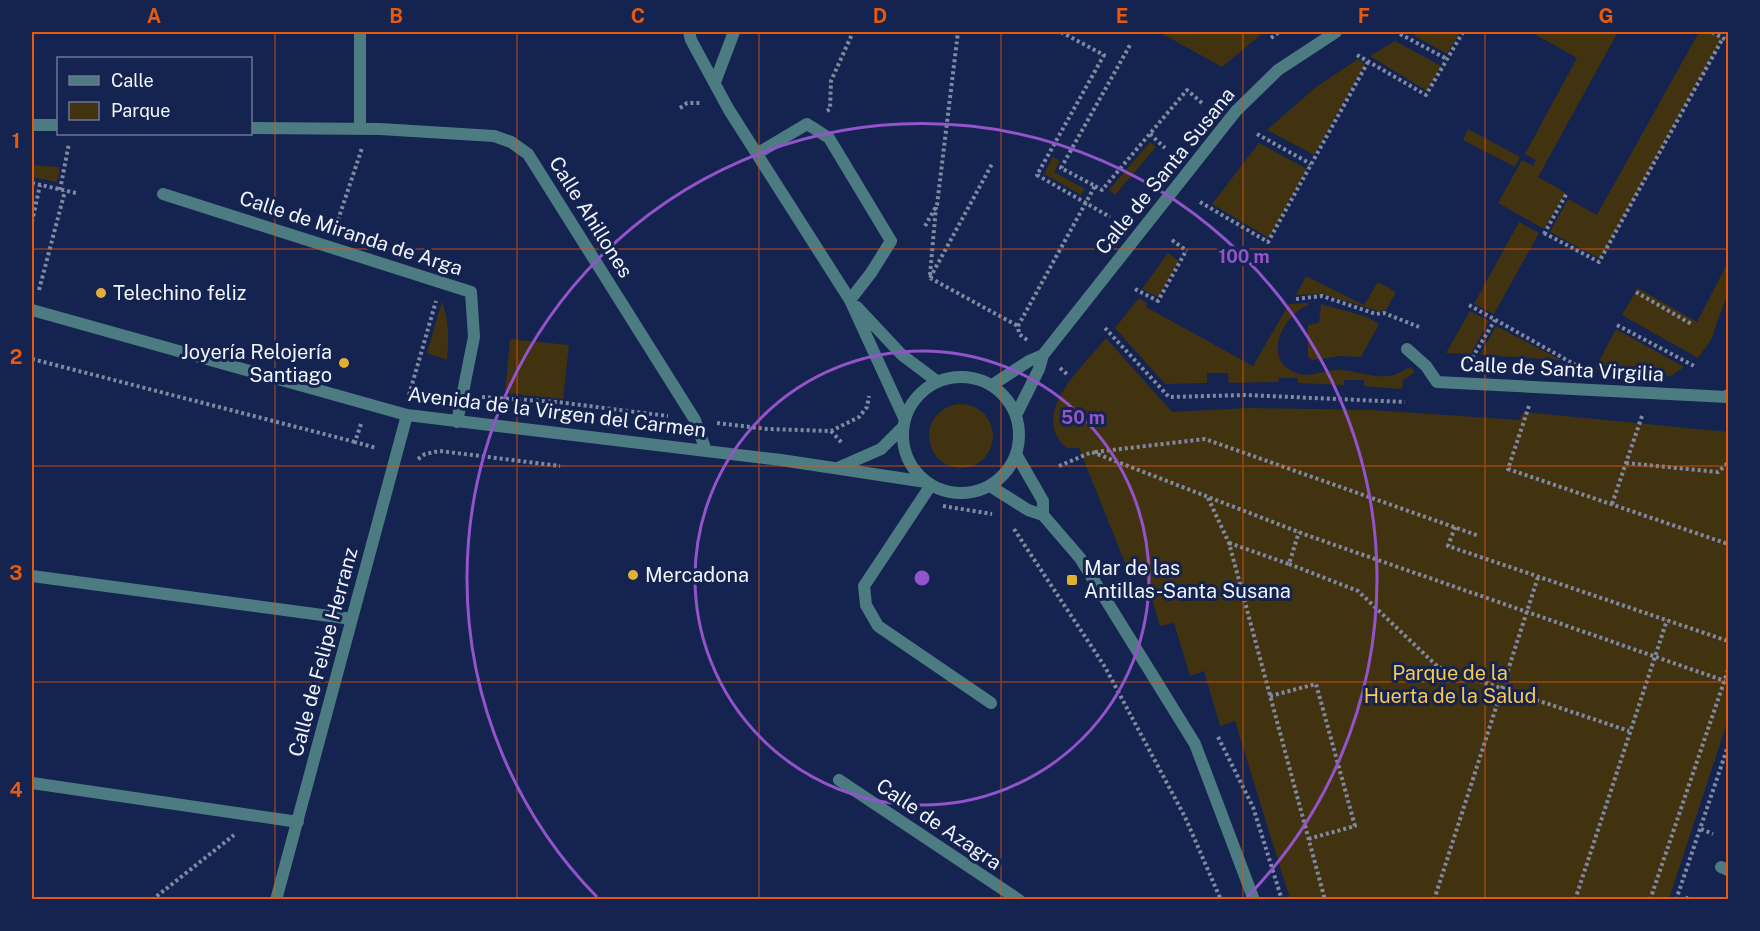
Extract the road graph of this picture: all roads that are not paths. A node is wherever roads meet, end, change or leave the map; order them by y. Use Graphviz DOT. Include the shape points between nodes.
graph roads {
  1 [pos="360,32"];
  2 [pos="689,32"];
  3 [pos="735,32"];
  4 [pos="1336,32"];
  5 [pos="715,82"];
  6 [pos="32,124"];
  7 [pos="57,125"];
  8 [pos="252,128"];
  9 [pos="362,134"];
  10 [pos="758,153"];
  11 [pos="163,194"];
  12 [pos="850,300"];
  13 [pos="32,310"];
  14 [pos="1407,350"];
  15 [pos="1043,355"];
  16 [pos="938,382"];
  17 [pos="992,386"];
  18 [pos="1728,395"];
  19 [pos="407,415"];
  20 [pos="1016,415"];
  21 [pos="457,422"];
  22 [pos="904,423"];
  23 [pos="706,451"];
  24 [pos="1016,454"];
  25 [pos="838,468"];
  26 [pos="929,484"];
  27 [pos="990,486"];
  28 [pos="1043,515"];
  29 [pos="32,576"];
  30 [pos="352,619"];
  31 [pos="991,703"];
  32 [pos="838,780"];
  33 [pos="32,783"];
  34 [pos="298,822"];
  35 [pos="276,900"];
  36 [pos="1019,900"];
  37 [pos="1254,900"];
  1 -- 9 [label="street"];
  2 -- 5 [label="street"];
  3 -- 5 [label="street"];
  4 -- 15 [label="street, Calle de Santa Susana" via="1278,70 1236,111"];
  5 -- 10 [label="street"];
  6 -- 7 [label="street"];
  8 -- 9 [label="street"];
  9 -- 23 [label="street, Calle Ahillones" via="494,136 528,154 695,420"];
  10 -- 12 [label="street"];
  10 -- 12 [label="street" via="807,124 829,138 891,241"];
  11 -- 21 [label="street, Calle de Miranda de Arga" via="471,292 474,337"];
  12 -- 16 [label="street" via="902,355"];
  12 -- 22 [label="street"];
  13 -- 19 [label="street, Avenida de la Virgen del Carmen"];
  14 -- 18 [label="street, Calle de Santa Virgilia" via="1437,382 1727,398"];
  15 -- 17 [label="street, Calle de Santa Susana"];
  15 -- 20 [label="street, Calle de Santa Susana"];
  16 -- 17 [label="street" via="974,378"];
  16 -- 22 [label="street" via="911,404"];
  17 -- 20 [label="street" via="1006,398"];
  19 -- 21 [label="street, Avenida de la Virgen del Carmen"];
  19 -- 30 [label="street, Calle de Felipe Herranz"];
  20 -- 24 [label="street" via="1020,435"];
  21 -- 23 [label="street, Avenida de la Virgen del Carmen"];
  22 -- 25 [label="street" via="881,450"];
  22 -- 26 [label="street" via="904,448 912,467"];
  23 -- 25 [label="street, Avenida de la Virgen del Carmen"];
  24 -- 27 [label="street" via="1006,473"];
  24 -- 28 [label="street" via="1043,501"];
  25 -- 26 [label="street, Avenida de la Virgen del Carmen"];
  26 -- 27 [label="street" via="950,492"];
  26 -- 31 [label="street" via="864,586 866,605 878,626"];
  27 -- 28 [label="street"];
  28 -- 37 [label="street" via="1080,558 1195,744"];
  29 -- 30 [label="street"];
  30 -- 34 [label="street, Calle de Felipe Herranz"];
  32 -- 36 [label="street, Calle de Azagra"];
  33 -- 34 [label="street"];
  34 -- 35 [label="street, Calle de Felipe Herranz"];
}
